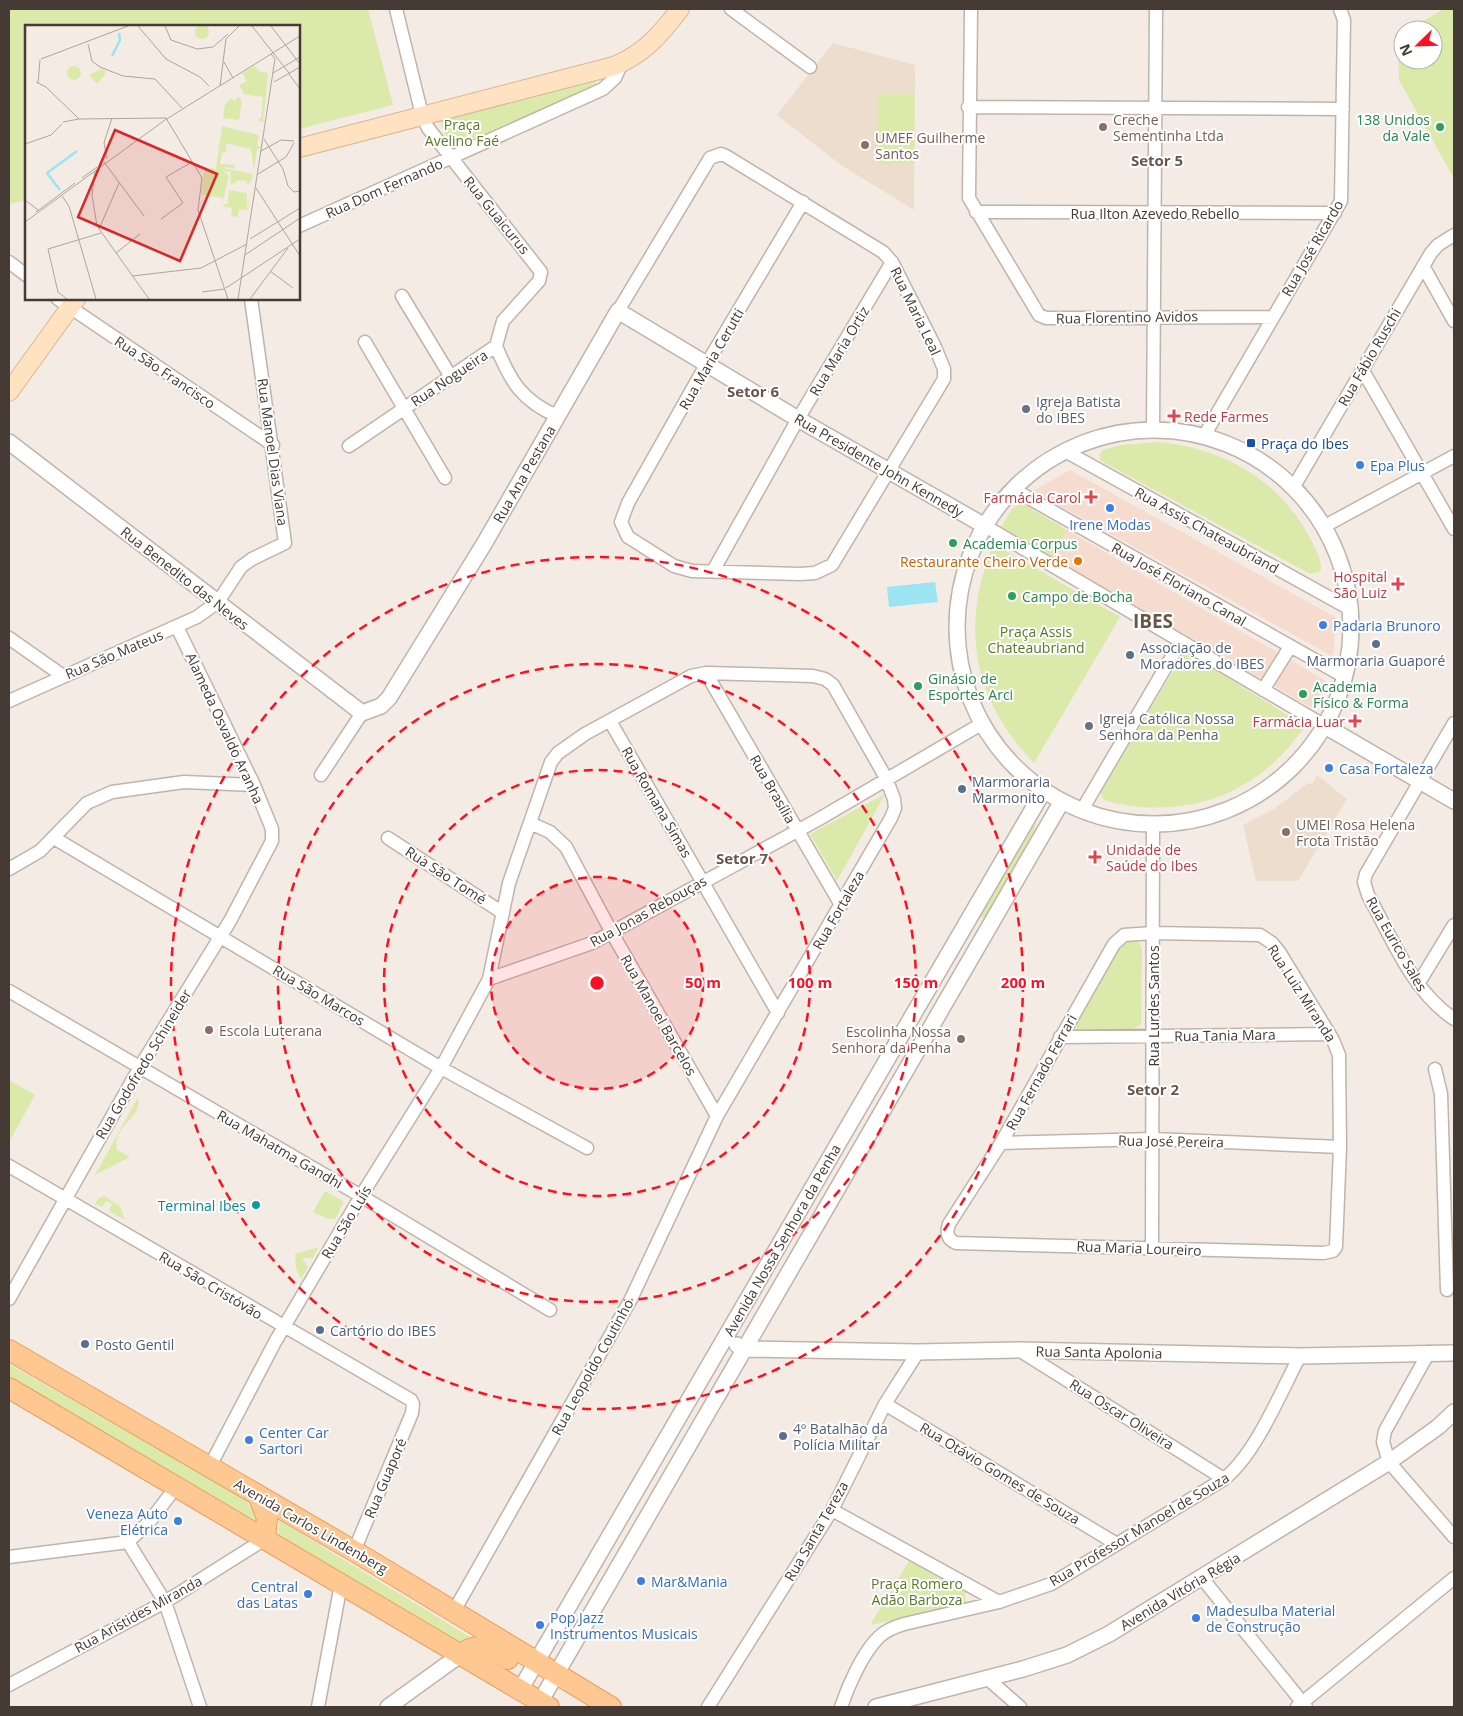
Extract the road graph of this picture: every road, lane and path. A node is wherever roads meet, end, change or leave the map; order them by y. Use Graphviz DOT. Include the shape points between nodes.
graph roads {
  1 [pos="396,9"];
  2 [pos="680,9"];
  3 [pos="731,9"];
  4 [pos="971,9"];
  5 [pos="1156,9"];
  6 [pos="1340,9"];
  7 [pos="622,63"];
  8 [pos="810,67"];
  9 [pos="968,107"];
  10 [pos="1155,108"];
  11 [pos="1343,109"];
  12 [pos="422,115"];
  13 [pos="300,148"];
  14 [pos="451,158"];
  15 [pos="710,158"];
  16 [pos="803,202"];
  17 [pos="976,212"];
  18 [pos="1155,212"];
  19 [pos="1335,213"];
  20 [pos="300,226"];
  21 [pos="1454,235"];
  22 [pos="9,262"];
  23 [pos="892,262"];
  24 [pos="1423,266"];
  25 [pos="539,267"];
  26 [pos="25,274"];
  27 [pos="402,296"];
  28 [pos="251,300"];
  29 [pos="68,302"];
  30 [pos="618,311"];
  31 [pos="1154,316"];
  32 [pos="1272,317"];
  33 [pos="1454,321"];
  34 [pos="365,342"];
  35 [pos="496,346"];
  36 [pos="706,365"];
  37 [pos="1362,369"];
  38 [pos="451,377"];
  39 [pos="9,392"];
  40 [pos="405,408"];
  41 [pos="557,416"];
  42 [pos="798,419"];
  43 [pos="1153,430"];
  44 [pos="1204,436"];
  45 [pos="9,442"];
  46 [pos="273,445"];
  47 [pos="349,446"];
  48 [pos="1065,451"];
  49 [pos="1454,456"];
  50 [pos="888,470"];
  51 [pos="1423,474"];
  52 [pos="445,478"];
  53 [pos="1293,488"];
  54 [pos="1013,489"];
  55 [pos="622,517"];
  56 [pos="985,526"];
  57 [pos="1323,528"];
  58 [pos="1454,529"];
  59 [pos="713,571"];
  60 [pos="218,602"];
  61 [pos="1350,609"];
  62 [pos="177,627"];
  63 [pos="9,638"];
  64 [pos="1181,642"];
  65 [pos="1290,647"];
  66 [pos="706,673"];
  67 [pos="62,676"];
  68 [pos="1344,678"];
  69 [pos="1264,690"];
  70 [pos="9,701"];
  71 [pos="362,714"];
  72 [pos="610,721"];
  73 [pos="983,723"];
  74 [pos="1454,723"];
  75 [pos="1325,726"];
  76 [pos="321,774"];
  77 [pos="886,778"];
  78 [pos="1419,781"];
  79 [pos="254,785"];
  80 [pos="1044,790"];
  81 [pos="1062,801"];
  82 [pos="1454,801"];
  83 [pos="1082,810"];
  84 [pos="530,823"];
  85 [pos="1153,824"];
  86 [pos="272,829"];
  87 [pos="796,831"];
  88 [pos="54,838"];
  89 [pos="388,838"];
  90 [pos="9,869"];
  91 [pos="703,881"];
  92 [pos="841,905"];
  93 [pos="503,913"];
  94 [pos="969,919"];
  95 [pos="1454,925"];
  96 [pos="988,928"];
  97 [pos="612,933"];
  98 [pos="1153,933"];
  99 [pos="220,938"];
  100 [pos="489,979"];
  101 [pos="1418,984"];
  102 [pos="9,991"];
  103 [pos="778,1013"];
  104 [pos="1454,1019"];
  105 [pos="1329,1034"];
  106 [pos="1153,1036"];
  107 [pos="1060,1037"];
  108 [pos="140,1067"];
  109 [pos="442,1068"];
  110 [pos="1434,1069"];
  111 [pos="717,1116"];
  112 [pos="1442,1132"];
  113 [pos="1153,1139"];
  114 [pos="1454,1139"];
  115 [pos="840,1141"];
  116 [pos="1001,1143"];
  117 [pos="1340,1147"];
  118 [pos="587,1148"];
  119 [pos="858,1151"];
  120 [pos="9,1166"];
  121 [pos="361,1196"];
  122 [pos="64,1198"];
  123 [pos="1450,1210"];
  124 [pos="948,1236"];
  125 [pos="784,1237"];
  126 [pos="802,1248"];
  127 [pos="1152,1248"];
  128 [pos="1334,1251"];
  129 [pos="1447,1290"];
  130 [pos="9,1299"];
  131 [pos="550,1310"];
  132 [pos="284,1328"];
  133 [pos="725,1339"];
  134 [pos="744,1349"];
  135 [pos="9,1350"];
  136 [pos="1019,1350"];
  137 [pos="918,1352"];
  138 [pos="1429,1352"];
  139 [pos="1454,1353"];
  140 [pos="1300,1356"];
  141 [pos="9,1388"];
  142 [pos="413,1404"];
  143 [pos="885,1404"];
  144 [pos="1454,1412"];
  145 [pos="1389,1462"];
  146 [pos="209,1468"];
  147 [pos="1224,1479"];
  148 [pos="176,1487"];
  149 [pos="258,1495"];
  150 [pos="832,1510"];
  151 [pos="611,1534"];
  152 [pos="1454,1537"];
  153 [pos="265,1539"];
  154 [pos="128,1542"];
  155 [pos="1115,1543"];
  156 [pos="630,1545"];
  157 [pos="354,1551"];
  158 [pos="9,1557"];
  159 [pos="1202,1578"];
  160 [pos="1454,1578"];
  161 [pos="341,1584"];
  162 [pos="165,1602"];
  163 [pos="572,1602"];
  164 [pos="999,1602"];
  165 [pos="454,1611"];
  166 [pos="591,1612"];
  167 [pos="460,1655"];
  168 [pos="537,1663"];
  169 [pos="555,1674"];
  170 [pos="988,1679"];
  171 [pos="9,1685"];
  172 [pos="520,1690"];
  173 [pos="544,1705"];
  174 [pos="1302,1706"];
  175 [pos="200,1707"];
  176 [pos="318,1707"];
  177 [pos="388,1707"];
  178 [pos="611,1707"];
  179 [pos="708,1707"];
  180 [pos="841,1707"];
  181 [pos="876,1707"];
  182 [pos="1020,1707"];
  1 -- 12 [label="street, Rua Guaicurus"];
  2 -- 7 [label="main road" via="650,44"];
  3 -- 8 [label="street"];
  4 -- 9 [label="street, Rua Florentino Avidos"];
  5 -- 10 [label="street"];
  6 -- 11 [label="street, Rua José Ricardo" via="1344,20"];
  7 -- 12 [label="main road"];
  7 -- 14 [label="street, Rua Dom Fernando" via="615,78 603,90"];
  9 -- 10 [label="street"];
  9 -- 17 [label="street, Rua Florentino Avidos" via="967,190"];
  10 -- 11 [label="street"];
  10 -- 18 [label="street"];
  11 -- 19 [label="street, Rua José Ricardo" via="1343,195"];
  12 -- 13 [label="main road"];
  12 -- 14 [label="street, Rua Guaicurus" via="430,132"];
  14 -- 20 [label="street, Rua Dom Fernando"];
  14 -- 25 [label="street, Rua Guaicurus"];
  15 -- 16 [label="street, Rua Maria Leal" via="721,154 726,156"];
  15 -- 30 [label="street, Rua Ana Pestana"];
  16 -- 23 [label="street, Rua Maria Leal" via="871,242"];
  16 -- 36 [label="street, Rua Maria Cerutti"];
  17 -- 18 [label="street, Rua Ilton Azevedo Rebello"];
  17 -- 31 [label="street, Rua Florentino Avidos" via="1039,315 1046,318"];
  18 -- 19 [label="street, Rua Ilton Azevedo Rebello"];
  18 -- 31 [label="street"];
  19 -- 32 [label="street, Rua José Ricardo"];
  21 -- 24 [label="street, Rua Fábio Ruschi" via="1434,249"];
  22 -- 26 [label="street"];
  23 -- 42 [label="street, Rua Maria Ortiz"];
  23 -- 50 [label="street, Rua Maria Leal" via="935,347 944,368 944,379"];
  24 -- 33 [label="street"];
  24 -- 37 [label="street, Rua Fábio Ruschi"];
  25 -- 35 [label="street, Rua Nogueira" via="538,281 503,321"];
  27 -- 38 [label="street"];
  28 -- 46 [label="street, Rua Manoel Dias Viana"];
  29 -- 39 [label="main road"];
  29 -- 46 [label="street, Rua São Francisco"];
  30 -- 36 [label="street, Rua Presidente John Kennedy"];
  30 -- 41 [label="street, Rua Ana Pestana"];
  31 -- 32 [label="street, Rua Florentino Avidos"];
  31 -- 43 [label="street"];
  32 -- 44 [label="street, Rua José Ricardo"];
  34 -- 40 [label="street"];
  35 -- 38 [label="street, Rua Nogueira"];
  35 -- 41 [label="street" via="515,386 538,408"];
  36 -- 42 [label="street, Rua Presidente John Kennedy"];
  36 -- 55 [label="street, Rua Maria Cerutti"];
  37 -- 51 [label="street"];
  37 -- 53 [label="street, Rua Fábio Ruschi"];
  38 -- 40 [label="street, Rua Nogueira"];
  40 -- 47 [label="street, Rua Nogueira"];
  40 -- 52 [label="street"];
  41 -- 71 [label="street, Rua Ana Pestana" via="484,544 389,698"];
  42 -- 50 [label="street, Rua Presidente John Kennedy"];
  42 -- 59 [label="street, Rua Maria Ortiz"];
  43 -- 44 [label="street"];
  43 -- 48 [label="street" via="1104,436"];
  44 -- 53 [label="street" via="1258,460"];
  45 -- 60 [label="street, Rua Benedito das Neves"];
  46 -- 60 [label="street, Rua Manoel Dias Viana" via="285,543 241,567"];
  48 -- 54 [label="street" via="1033,471"];
  48 -- 61 [label="street, Rua Assis Chateaubriand"];
  49 -- 51 [label="street"];
  50 -- 56 [label="street, Rua Presidente John Kennedy"];
  50 -- 59 [label="street, Rua Maria Leal" via="832,565 815,573"];
  51 -- 57 [label="street"];
  51 -- 58 [label="street"];
  53 -- 57 [label="street"];
  54 -- 56 [label="street"];
  54 -- 65 [label="street, Rua José Floriano Canal"];
  55 -- 59 [label="street, Rua Maria Leal" via="622,528 628,537 674,566 692,572"];
  56 -- 64 [label="street"];
  56 -- 73 [label="street" via="966,568 957,627 962,667 971,699"];
  57 -- 61 [label="street" via="1342,568"];
  60 -- 62 [label="street, Rua São Mateus"];
  60 -- 71 [label="street, Rua Benedito das Neves"];
  61 -- 68 [label="street" via="1350,647"];
  62 -- 67 [label="street, Rua São Mateus"];
  62 -- 79 [label="street, Alameda Osvaldo Aranha"];
  63 -- 67 [label="street"];
  64 -- 69 [label="street"];
  64 -- 83 [label="street"];
  65 -- 68 [label="street, Rua José Floriano Canal"];
  65 -- 69 [label="street"];
  66 -- 72 [label="street, Rua São Luís" via="678,682"];
  66 -- 77 [label="street, Rua Fortaleza" via="825,679 833,685"];
  66 -- 87 [label="street, Rua Brasília"];
  67 -- 70 [label="street, Rua São Mateus"];
  68 -- 75 [label="street"];
  69 -- 75 [label="street"];
  71 -- 76 [label="street, Rua Ana Pestana"];
  72 -- 84 [label="street, Rua São Luís" via="584,734 558,753 551,762"];
  72 -- 91 [label="street, Rua Romana Simas"];
  73 -- 77 [label="street, Rua Jonas Rebouças"];
  73 -- 80 [label="street" via="1006,756"];
  74 -- 78 [label="street"];
  75 -- 78 [label="street"];
  75 -- 85 [label="street" via="1290,770 1259,795 1204,818"];
  77 -- 87 [label="street, Rua Jonas Rebouças"];
  77 -- 92 [label="street, Rua Fortaleza" via="895,808"];
  78 -- 82 [label="street"];
  78 -- 101 [label="street, Rua Eurico Sales" via="1364,882 1368,895"];
  79 -- 86 [label="street, Alameda Osvaldo Aranha"];
  79 -- 88 [label="street" via="184,782 112,792 87,803"];
  80 -- 81 [label="street"];
  80 -- 94 [label="street, Avenida Nossa Senhora da Penha"];
  81 -- 83 [label="street"];
  81 -- 96 [label="street, Avenida Nossa Senhora da Penha"];
  83 -- 85 [label="street" via="1125,822"];
  84 -- 93 [label="street, Rua São Luís" via="509,883"];
  84 -- 97 [label="street, Rua Manoel Barcelos" via="550,832 566,847"];
  85 -- 98 [label="street, Rua Lurdes Santos"];
  86 -- 99 [label="street, Rua Godofredo Schineider" via="270,850"];
  87 -- 91 [label="street, Rua Jonas Rebouças"];
  87 -- 92 [label="street, Rua Brasília"];
  88 -- 90 [label="street" via="29,859"];
  88 -- 99 [label="street, Rua São Marcos"];
  89 -- 93 [label="street, Rua São Tomé"];
  91 -- 97 [label="street, Rua Jonas Rebouças"];
  91 -- 103 [label="street, Rua Romana Simas"];
  92 -- 103 [label="street, Rua Fortaleza"];
  93 -- 100 [label="street, Rua São Luís"];
  94 -- 96 [label="street"];
  94 -- 115 [label="street, Avenida Nossa Senhora da Penha"];
  95 -- 101 [label="street"];
  96 -- 119 [label="street, Avenida Nossa Senhora da Penha"];
  97 -- 100 [label="street, Rua Jonas Rebouças"];
  97 -- 111 [label="street, Rua Manoel Barcelos"];
  98 -- 105 [label="street, Rua Luiz Miranda" via="1260,935 1266,938 1280,953"];
  98 -- 106 [label="street, Rua Lurdes Santos"];
  98 -- 107 [label="street, Rua Fernado Ferrari" via="1119,938"];
  99 -- 108 [label="street, Rua Godofredo Schineider"];
  99 -- 109 [label="street, Rua São Marcos"];
  100 -- 109 [label="street, Rua São Luís"];
  101 -- 104 [label="street, Rua Eurico Sales" via="1432,1002"];
  102 -- 108 [label="street, Rua Mahatma Gandhi"];
  103 -- 111 [label="street, Rua Fortaleza"];
  105 -- 106 [label="street, Rua Tania Mara"];
  105 -- 117 [label="street, Rua Luiz Miranda" via="1340,1063"];
  106 -- 107 [label="street, Rua Tania Mara"];
  106 -- 113 [label="street, Rua Lurdes Santos"];
  107 -- 116 [label="street, Rua Fernado Ferrari"];
  108 -- 121 [label="street, Rua Mahatma Gandhi"];
  108 -- 122 [label="street, Rua Godofredo Schineider"];
  109 -- 118 [label="street, Rua São Marcos"];
  109 -- 121 [label="street, Rua São Luís"];
  110 -- 112 [label="street" via="1441,1088"];
  111 -- 165 [label="street, Rua Leopoldo Coutinho" via="631,1299"];
  112 -- 114 [label="street"];
  112 -- 123 [label="street"];
  113 -- 116 [label="street, Rua José Pereira"];
  113 -- 117 [label="street, Rua José Pereira"];
  113 -- 127 [label="street, Rua Lurdes Santos"];
  115 -- 119 [label="street"];
  115 -- 125 [label="street, Avenida Nossa Senhora da Penha"];
  116 -- 124 [label="street, Rua Fernado Ferrari" via="949,1224"];
  117 -- 128 [label="street, Rua Luiz Miranda"];
  119 -- 126 [label="street, Avenida Nossa Senhora da Penha"];
  120 -- 122 [label="street, Rua São Cristóvão"];
  121 -- 131 [label="street, Rua Mahatma Gandhi"];
  121 -- 132 [label="street, Rua São Luís"];
  122 -- 130 [label="street, Rua Godofredo Schineider"];
  122 -- 132 [label="street, Rua São Cristóvão"];
  123 -- 129 [label="street"];
  124 -- 127 [label="street, Rua Maria Loureiro" via="956,1243"];
  125 -- 126 [label="street"];
  125 -- 133 [label="street, Avenida Nossa Senhora da Penha"];
  126 -- 134 [label="street, Avenida Nossa Senhora da Penha"];
  127 -- 128 [label="street, Rua Maria Loureiro"];
  132 -- 142 [label="street, Rua São Cristóvão"];
  132 -- 146 [label="street, Rua São Luís"];
  133 -- 134 [label="street"];
  133 -- 151 [label="street, Avenida Nossa Senhora da Penha"];
  134 -- 137 [label="street, Rua Santa Apolonia"];
  134 -- 156 [label="street, Avenida Nossa Senhora da Penha"];
  135 -- 146 [label="main road, Avenida Carlos Lindenberg"];
  136 -- 137 [label="street, Rua Santa Apolonia"];
  136 -- 140 [label="street, Rua Santa Apolonia"];
  136 -- 147 [label="street, Rua Oscar Oliveira"];
  137 -- 143 [label="street, Rua Santa Tereza"];
  138 -- 139 [label="street, Rua Santa Apolonia"];
  138 -- 140 [label="street, Rua Santa Apolonia"];
  138 -- 145 [label="street" via="1385,1431 1383,1442"];
  140 -- 147 [label="street, Rua Professor Manoel de Souza" via="1249,1452 1238,1468"];
  141 -- 148 [label="main road"];
  142 -- 157 [label="street, Rua Guaporé"];
  143 -- 150 [label="street, Rua Santa Tereza"];
  143 -- 155 [label="street, Rua Otávio Gomes de Souza"];
  144 -- 145 [label="street, Avenida Vitória Régia"];
  145 -- 152 [label="street"];
  145 -- 159 [label="street, Avenida Vitória Régia"];
  146 -- 149 [label="main road, Avenida Carlos Lindenberg"];
  147 -- 155 [label="street, Rua Professor Manoel de Souza"];
  148 -- 153 [label="main road"];
  148 -- 154 [label="street" via="150,1521"];
  149 -- 153 [label="main road" via="267,1518"];
  149 -- 157 [label="main road, Avenida Carlos Lindenberg"];
  150 -- 164 [label="street"];
  150 -- 179 [label="street, Rua Santa Tereza"];
  151 -- 156 [label="street"];
  151 -- 163 [label="street, Avenida Nossa Senhora da Penha"];
  153 -- 161 [label="main road"];
  153 -- 162 [label="street, Rua Aristides Miranda"];
  154 -- 158 [label="street"];
  154 -- 162 [label="street"];
  155 -- 164 [label="street, Rua Professor Manoel de Souza" via="1051,1584"];
  156 -- 166 [label="street, Avenida Nossa Senhora da Penha"];
  157 -- 165 [label="main road, Avenida Carlos Lindenberg"];
  159 -- 170 [label="street, Avenida Vitória Régia" via="1067,1655"];
  159 -- 174 [label="street"];
  160 -- 174 [label="street"];
  161 -- 167 [label="main road"];
  161 -- 176 [label="street"];
  162 -- 171 [label="street, Rua Aristides Miranda"];
  162 -- 175 [label="street"];
  163 -- 166 [label="street"];
  163 -- 168 [label="street, Avenida Nossa Senhora da Penha"];
  164 -- 180 [label="street, Rua Professor Manoel de Souza" via="889,1630 872,1646 847,1689"];
  165 -- 168 [label="main road, Avenida Carlos Lindenberg"];
  166 -- 169 [label="street, Avenida Nossa Senhora da Penha"];
  167 -- 168 [label="main road" via="472,1647 484,1646 519,1666"];
  167 -- 172 [label="main road"];
  167 -- 177 [label="street"];
  168 -- 169 [label="main road, Avenida Carlos Lindenberg"];
  168 -- 172 [label="street, Avenida Nossa Senhora da Penha"];
  169 -- 173 [label="street, Avenida Nossa Senhora da Penha"];
  169 -- 178 [label="main road, Avenida Carlos Lindenberg"];
  170 -- 181 [label="street, Avenida Vitória Régia"];
  170 -- 182 [label="street"];
  172 -- 173 [label="main road"];
}
